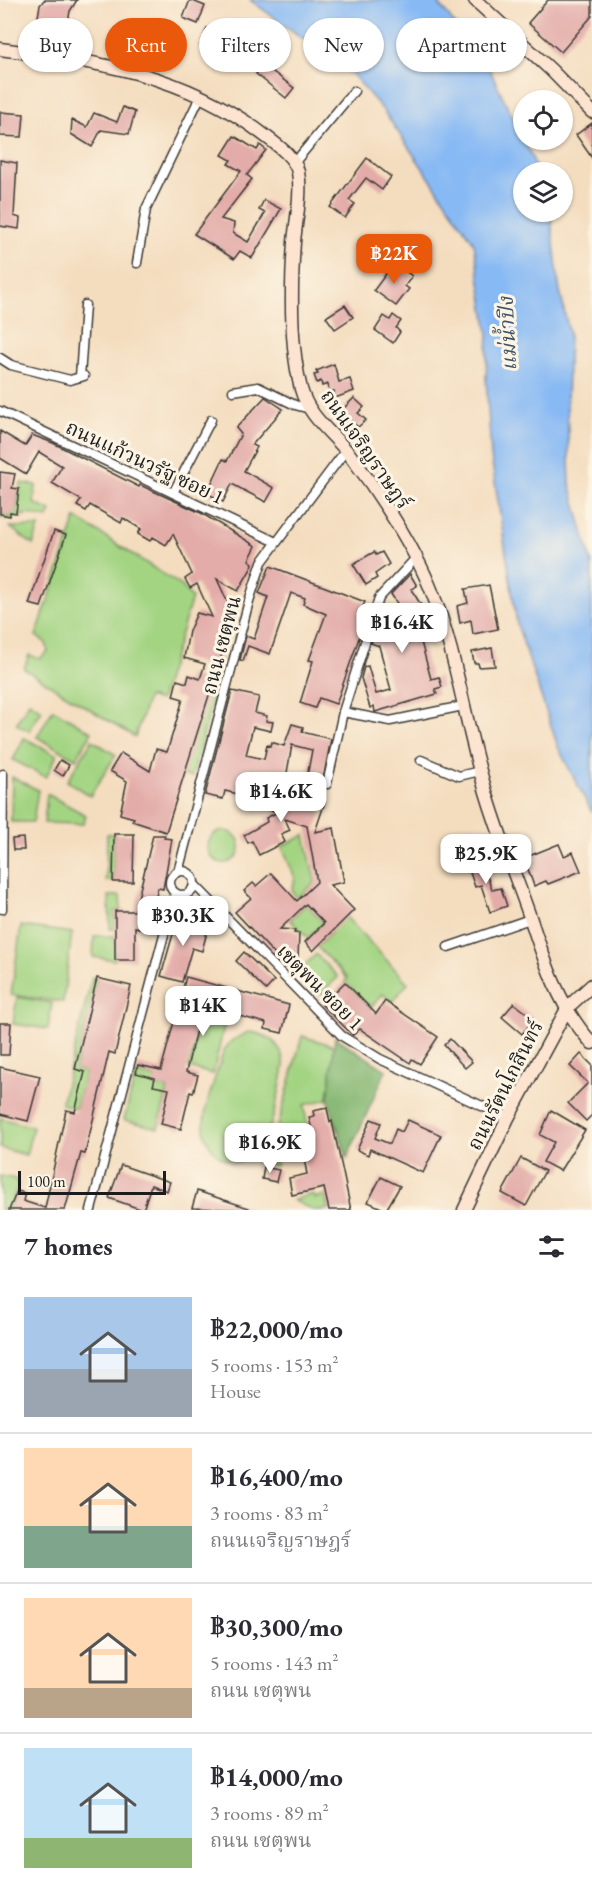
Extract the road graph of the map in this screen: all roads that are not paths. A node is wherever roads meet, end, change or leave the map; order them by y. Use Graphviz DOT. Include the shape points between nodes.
graph roads {
  1 [pos="475,0"];
  2 [pos="0,49"];
  3 [pos="354,91"];
  4 [pos="201,94"];
  5 [pos="592,112"];
  6 [pos="295,162"];
  7 [pos="136,263"];
  8 [pos="86,305"];
  9 [pos="0,358"];
  10 [pos="232,391"];
  11 [pos="310,410"];
  12 [pos="0,411"];
  13 [pos="212,420"];
  14 [pos="346,450"];
  15 [pos="173,493"];
  16 [pos="276,542"];
  17 [pos="415,559"];
  18 [pos="463,706"];
  19 [pos="343,711"];
  20 [pos="421,760"];
  21 [pos="480,771"];
  22 [pos="3,774"];
  23 [pos="327,784"];
  24 [pos="178,872"];
  25 [pos="194,884"];
  26 [pos="175,893"];
  27 [pos="2,909"];
  28 [pos="530,919"];
  29 [pos="448,947"];
  30 [pos="592,985"];
  31 [pos="568,1007"];
  32 [pos="592,1042"];
  33 [pos="508,1118"];
  34 [pos="92,1210"];
  35 [pos="464,1210"];
  1 -- 5 [label="main road"];
  2 -- 4 [label="main road" via="135,72"];
  3 -- 6 [label="street"];
  4 -- 6 [label="main road" via="252,126"];
  4 -- 7 [label="street" via="146,209"];
  6 -- 11 [label="main road, ถนนเจริญราษฎร์" via="299,180 293,310 299,374"];
  8 -- 9 [label="street" via="82,377 70,380 11,365"];
  10 -- 11 [label="street" via="258,387"];
  11 -- 14 [label="main road, ถนนเจริญราษฎร์"];
  12 -- 15 [label="street, ถนนแก้วนวรัฐ ซอย 1"];
  13 -- 15 [label="street"];
  14 -- 16 [label="street, ถนน เชตุพน"];
  14 -- 17 [label="main road, ถนนเจริญราษฎร์" via="375,489"];
  15 -- 16 [label="street, ถนนแก้วนวรัฐ ซอย 1"];
  16 -- 24 [label="street, ถนน เชตุพน" via="262,562 249,600"];
  17 -- 18 [label="main road, ถนนเจริญราษฎร์" via="432,591"];
  17 -- 19 [label="street" via="379,598"];
  18 -- 19 [label="street" via="390,721"];
  18 -- 21 [label="main road, ถนนเจริญราษฎร์"];
  19 -- 23 [label="street"];
  20 -- 21 [label="street" via="459,776"];
  21 -- 28 [label="main road, ถนนเจริญราษฎร์" via="504,852"];
  22 -- 27 [label="street"];
  24 -- 25 [label="street" via="188,872"];
  24 -- 26 [label="street" via="170,882"];
  25 -- 26 [label="street" via="186,895"];
  25 -- 33 [label="street, เชตุพน ซอย 1" via="342,1036 380,1059"];
  26 -- 34 [label="street"];
  28 -- 29 [label="street"];
  28 -- 31 [label="main road, ถนนเจริญราษฎร์" via="544,961"];
  30 -- 31 [label="main road, ถนนรัตนโกสินทร์"];
  31 -- 32 [label="main road, ถนนเจริญราษฎร์"];
  31 -- 33 [label="main road, ถนนรัตนโกสินทร์"];
  33 -- 35 [label="main road, ถนนรัตนโกสินทร์"];
}
